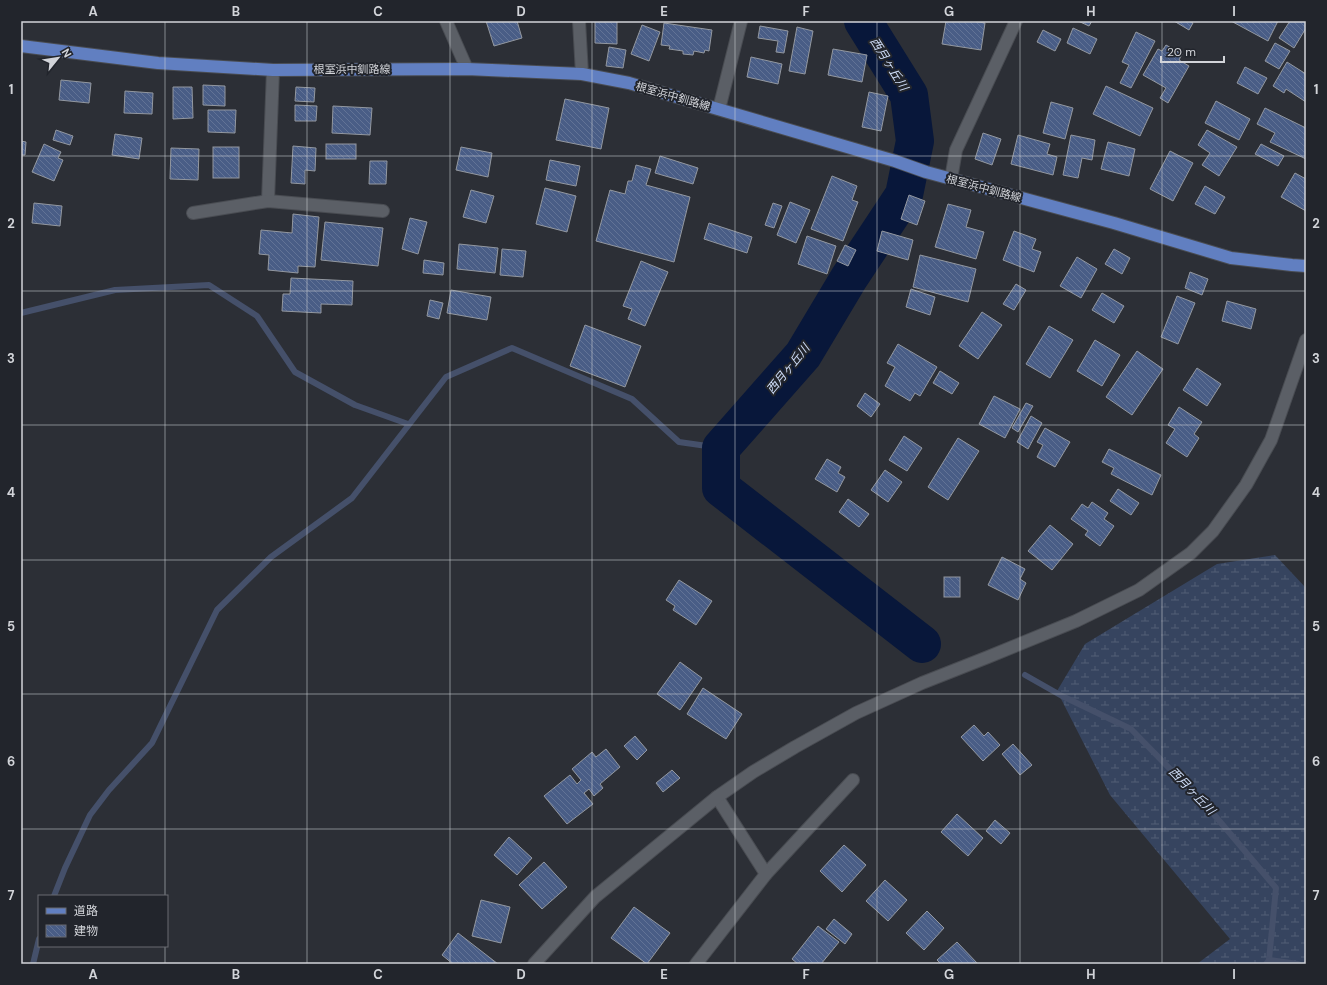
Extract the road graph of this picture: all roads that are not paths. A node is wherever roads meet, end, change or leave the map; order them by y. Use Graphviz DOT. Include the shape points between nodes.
graph roads {
  1 [pos="446,21"];
  2 [pos="579,21"];
  3 [pos="741,21"];
  4 [pos="1016,21"];
  5 [pos="21,46"];
  6 [pos="467,68"];
  7 [pos="273,70"];
  8 [pos="582,74"];
  9 [pos="719,109"];
  10 [pos="951,179"];
  11 [pos="268,201"];
  12 [pos="383,211"];
  13 [pos="192,213"];
  14 [pos="1306,266"];
  15 [pos="1306,340"];
  16 [pos="853,780"];
  17 [pos="717,796"];
  18 [pos="766,874"];
  19 [pos="534,964"];
  20 [pos="696,964"];
  1 -- 6 [label="street"];
  2 -- 8 [label="street"];
  3 -- 9 [label="street"];
  4 -- 10 [label="street" via="956,150"];
  5 -- 7 [label="main road, 根室浜中釧路線" via="158,63"];
  6 -- 7 [label="main road, 根室浜中釧路線"];
  6 -- 8 [label="main road, 根室浜中釧路線"];
  7 -- 11 [label="street"];
  8 -- 9 [label="main road, 根室浜中釧路線"];
  9 -- 10 [label="main road, 根室浜中釧路線"];
  10 -- 14 [label="main road, 根室浜中釧路線" via="1231,258"];
  11 -- 12 [label="street"];
  11 -- 13 [label="street"];
  15 -- 17 [label="street" via="1271,440 1242,490 1213,531 1191,553 1139,590 1083,618 922,683 856,713 795,747"];
  16 -- 18 [label="street"];
  17 -- 18 [label="street"];
  17 -- 19 [label="street" via="595,897"];
  18 -- 20 [label="street"];
}
